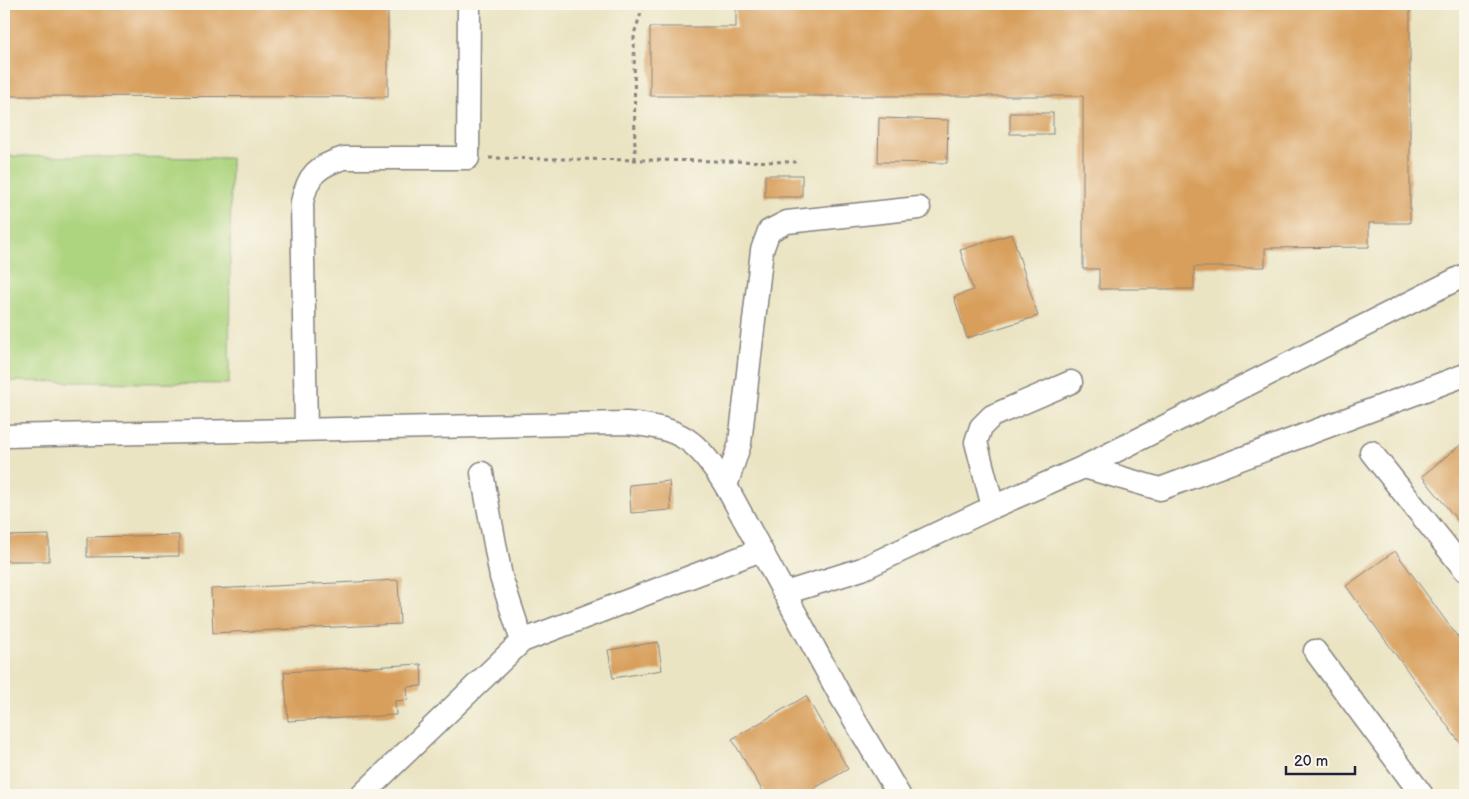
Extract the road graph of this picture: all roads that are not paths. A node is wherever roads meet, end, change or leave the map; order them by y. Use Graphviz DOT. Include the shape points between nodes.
graph roads {
  1 [pos="469,4"];
  2 [pos="918,208"];
  3 [pos="1465,275"];
  4 [pos="1465,375"];
  5 [pos="1071,382"];
  6 [pos="306,429"];
  7 [pos="4,436"];
  8 [pos="1371,452"];
  9 [pos="1084,467"];
  10 [pos="482,472"];
  11 [pos="726,486"];
  12 [pos="993,507"];
  13 [pos="761,550"];
  14 [pos="1465,570"];
  15 [pos="785,594"];
  16 [pos="522,641"];
  17 [pos="1315,651"];
  18 [pos="362,795"];
  19 [pos="899,795"];
  20 [pos="1422,795"];
  1 -- 6 [label="street" via="468,158 344,158 315,172 306,186 302,202"];
  2 -- 11 [label="street" via="787,222 769,231 762,250 740,443"];
  3 -- 9 [label="street"];
  4 -- 9 [label="street" via="1160,489"];
  5 -- 12 [label="street" via="992,416 982,427 976,442"];
  6 -- 7 [label="street"];
  6 -- 11 [label="street" via="626,423 658,426 686,437 707,457"];
  8 -- 14 [label="street"];
  9 -- 12 [label="street"];
  10 -- 16 [label="street" via="501,577"];
  11 -- 13 [label="street"];
  12 -- 15 [label="street" via="862,569"];
  13 -- 15 [label="street"];
  13 -- 16 [label="street"];
  15 -- 19 [label="street"];
  16 -- 18 [label="street"];
  17 -- 20 [label="street"];
}
